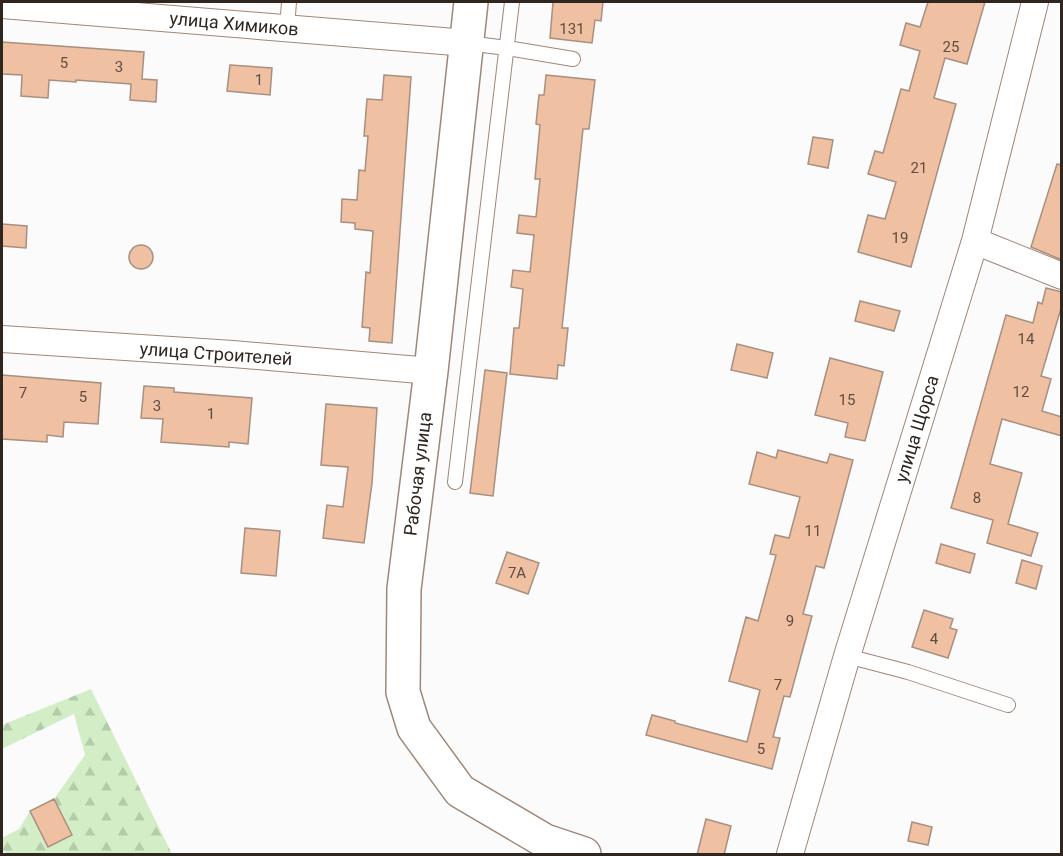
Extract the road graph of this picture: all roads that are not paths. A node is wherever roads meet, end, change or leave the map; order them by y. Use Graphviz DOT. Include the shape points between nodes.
graph roads {
  1 [pos="289,2"];
  2 [pos="471,2"];
  3 [pos="512,2"];
  4 [pos="1035,2"];
  5 [pos="2,5"];
  6 [pos="287,28"];
  7 [pos="467,43"];
  8 [pos="507,48"];
  9 [pos="573,59"];
  10 [pos="975,241"];
  11 [pos="1062,276"];
  12 [pos="2,339"];
  13 [pos="431,371"];
  14 [pos="455,482"];
  15 [pos="847,656"];
  16 [pos="1008,705"];
  17 [pos="584,855"];
  18 [pos="790,855"];
  1 -- 6 [label="lane"];
  2 -- 7 [label="main road, Рабочая улица"];
  3 -- 8 [label="lane"];
  4 -- 10 [label="street, улица Щорса"];
  5 -- 6 [label="street, улица Химиков"];
  6 -- 7 [label="street, улица Химиков"];
  7 -- 8 [label="lane"];
  7 -- 13 [label="main road, Рабочая улица"];
  8 -- 9 [label="lane"];
  8 -- 14 [label="lane"];
  10 -- 11 [label="street"];
  10 -- 15 [label="street, улица Щорса"];
  12 -- 13 [label="street, улица Строителей"];
  13 -- 17 [label="main road, Рабочая улица" via="404,589 403,692 414,728 460,791 545,841"];
  15 -- 16 [label="lane"];
  15 -- 18 [label="street, улица Щорса"];
}
